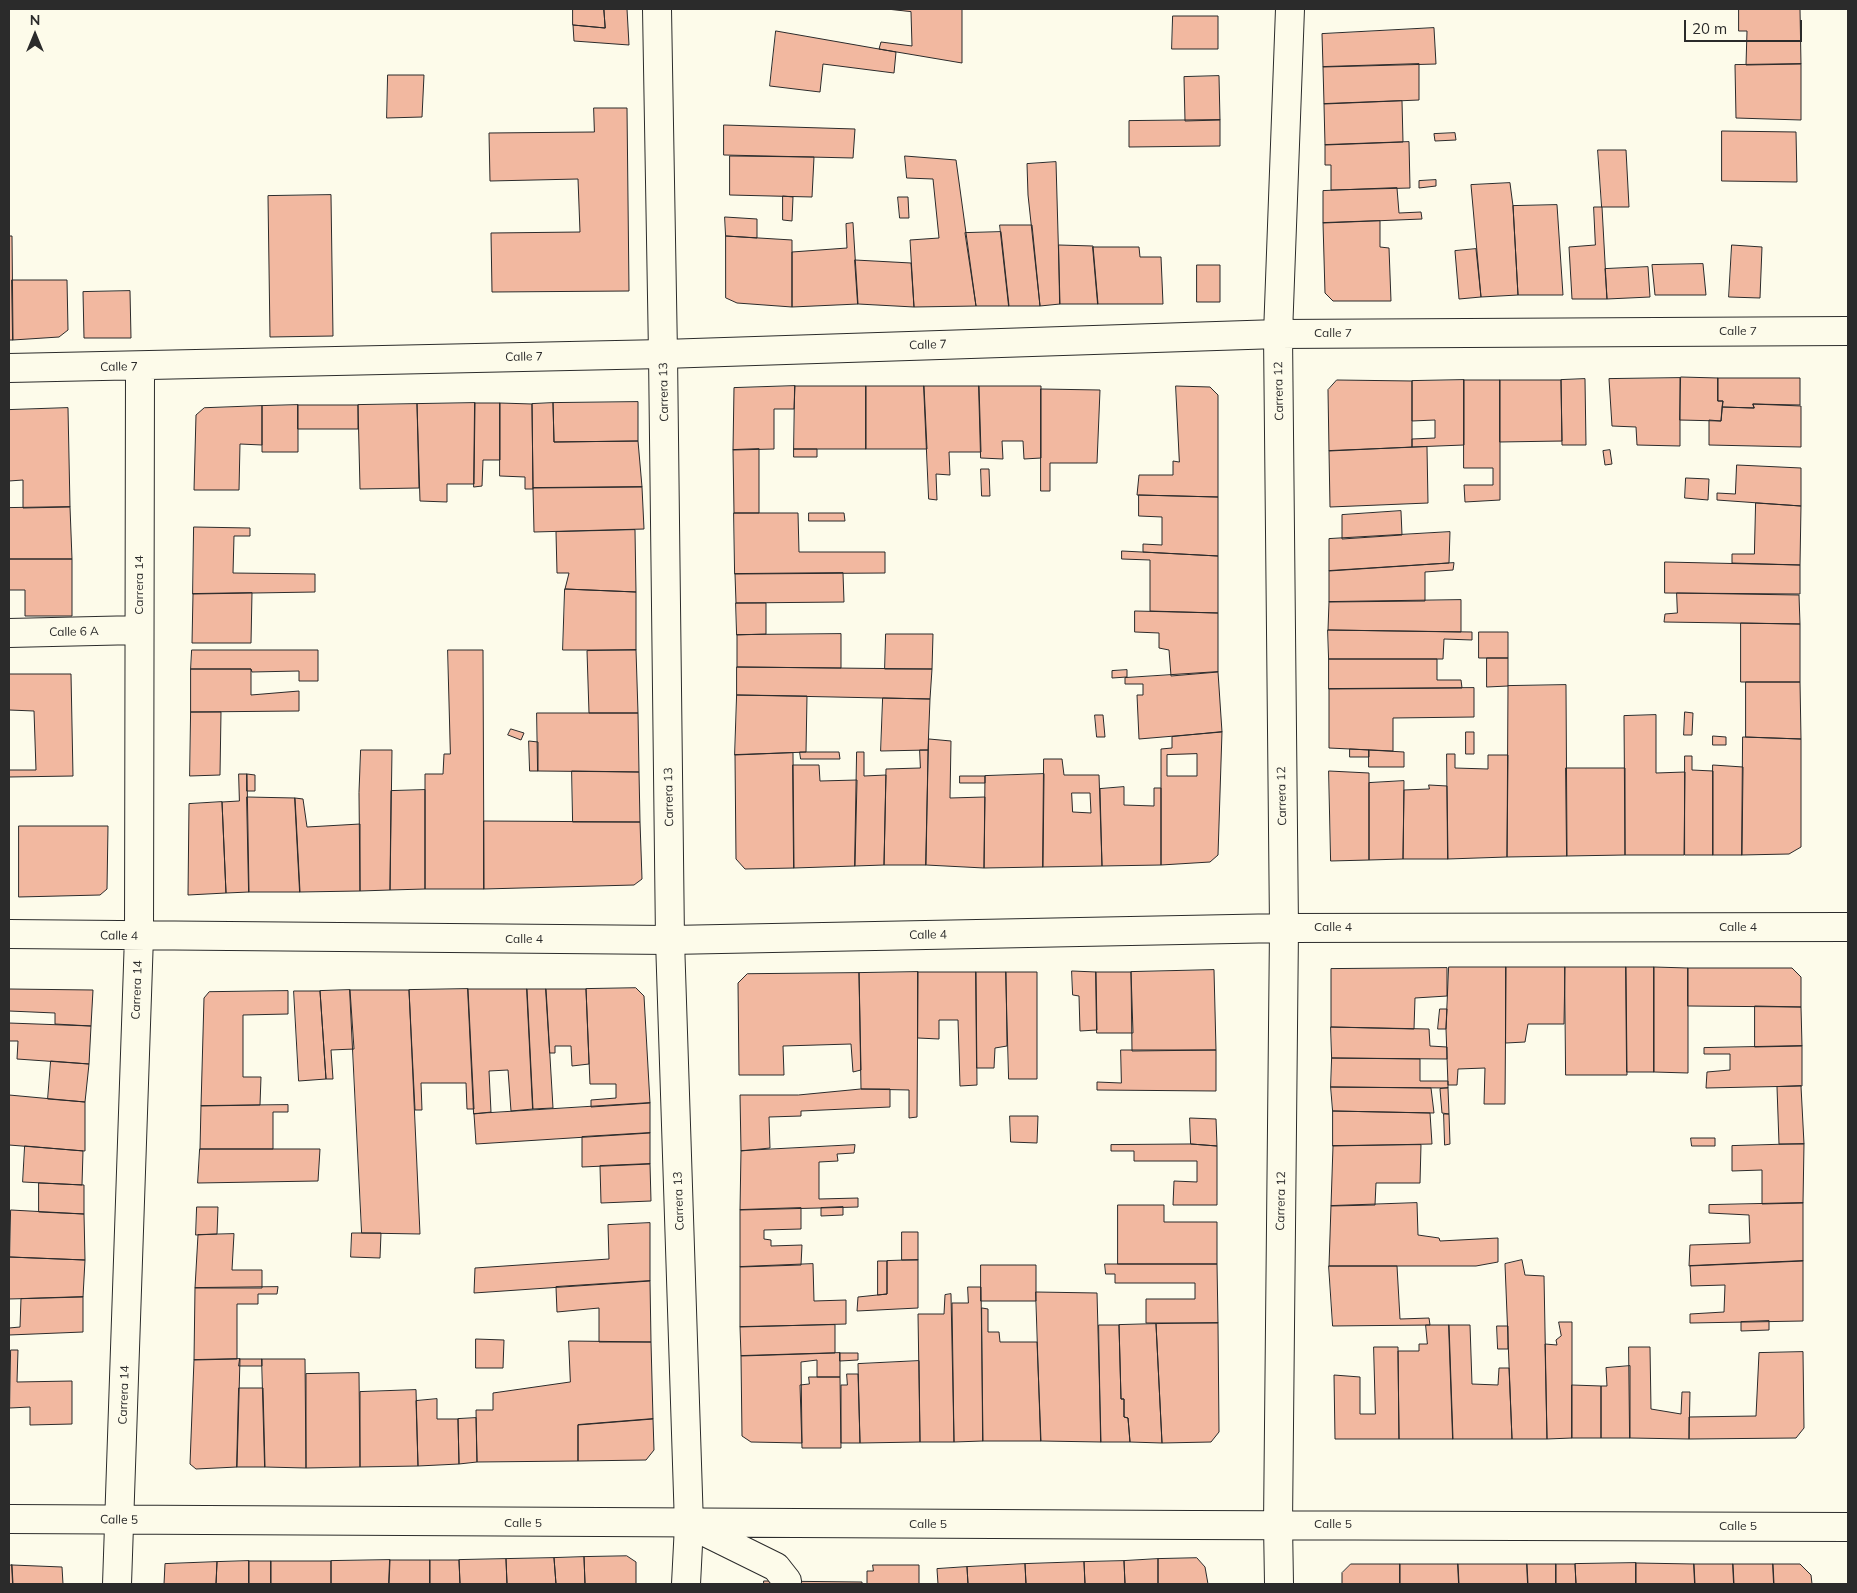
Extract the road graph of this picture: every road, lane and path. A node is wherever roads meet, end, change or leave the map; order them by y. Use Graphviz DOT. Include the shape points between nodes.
graph roads {
  1 [pos="657,9"];
  2 [pos="1290,9"];
  3 [pos="1848,330"];
  4 [pos="1278,334"];
  5 [pos="663,354"];
  6 [pos="140,366"];
  7 [pos="9,368"];
  8 [pos="139,630"];
  9 [pos="9,633"];
  10 [pos="1848,927"];
  11 [pos="1284,928"];
  12 [pos="9,934"];
  13 [pos="139,936"];
  14 [pos="670,940"];
  15 [pos="9,1519"];
  16 [pos="121,1520"];
  17 [pos="1278,1524"];
  18 [pos="689,1525"];
  19 [pos="1848,1527"];
  20 [pos="787,1581"];
  21 [pos="117,1584"];
  22 [pos="686,1584"];
  23 [pos="1279,1584"];
  1 -- 5 [label="street, Carrera 13"];
  2 -- 4 [label="street, Carrera 12"];
  3 -- 4 [label="street, Calle 7"];
  4 -- 5 [label="street, Calle 7"];
  4 -- 11 [label="street, Carrera 12"];
  5 -- 6 [label="street, Calle 7"];
  5 -- 14 [label="street, Carrera 13"];
  6 -- 7 [label="street, Calle 7"];
  6 -- 8 [label="street, Carrera 14"];
  8 -- 9 [label="street, Calle 6 A"];
  8 -- 13 [label="street, Carrera 14"];
  10 -- 11 [label="street, Calle 4"];
  11 -- 14 [label="street, Calle 4"];
  11 -- 17 [label="street, Carrera 12"];
  12 -- 13 [label="street, Calle 4"];
  13 -- 14 [label="street, Calle 4"];
  13 -- 16 [label="street, Carrera 14"];
  14 -- 18 [label="street, Carrera 13"];
  15 -- 16 [label="street, Calle 5"];
  16 -- 18 [label="street, Calle 5"];
  16 -- 21 [label="street, Carrera 14"];
  17 -- 18 [label="street, Calle 5"];
  17 -- 19 [label="street, Calle 5"];
  17 -- 23 [label="street, Carrera 12"];
  18 -- 20 [label="street" via="776,1567"];
  18 -- 22 [label="street, Carrera 13"];
}
